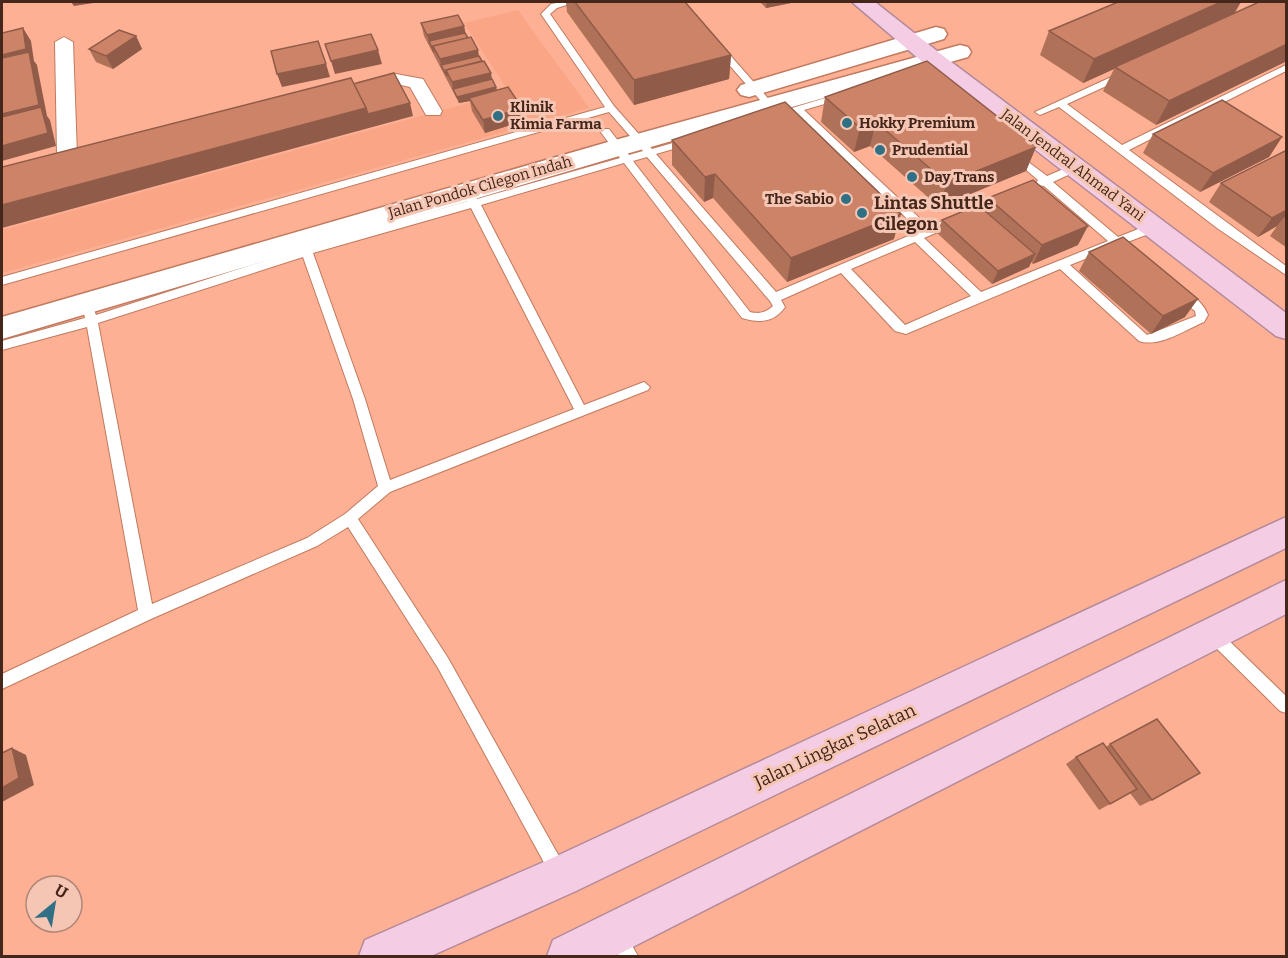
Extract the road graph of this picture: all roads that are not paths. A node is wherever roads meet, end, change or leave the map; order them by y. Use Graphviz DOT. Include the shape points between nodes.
graph roads {
  1 [pos="572,2"];
  2 [pos="862,2"];
  3 [pos="922,32"];
  4 [pos="713,39"];
  5 [pos="63,42"];
  6 [pos="960,52"];
  7 [pos="934,60"];
  8 [pos="1287,68"];
  9 [pos="1134,69"];
  10 [pos="912,78"];
  11 [pos="351,90"];
  12 [pos="763,98"];
  13 [pos="1050,107"];
  14 [pos="798,109"];
  15 [pos="433,111"];
  16 [pos="625,138"];
  17 [pos="1002,144"];
  18 [pos="1122,149"];
  19 [pos="88,151"];
  20 [pos="67,155"];
  21 [pos="45,160"];
  22 [pos="1077,167"];
  23 [pos="1046,181"];
  24 [pos="471,197"];
  25 [pos="1155,227"];
  26 [pos="922,233"];
  27 [pos="302,237"];
  28 [pos="1115,242"];
  29 [pos="1140,262"];
  30 [pos="1060,263"];
  31 [pos="844,269"];
  32 [pos="2,281"];
  33 [pos="1174,288"];
  34 [pos="1271,288"];
  35 [pos="979,297"];
  36 [pos="774,298"];
  37 [pos="2,307"];
  38 [pos="89,312"];
  39 [pos="2,328"];
  40 [pos="1287,328"];
  41 [pos="2,345"];
  42 [pos="644,387"];
  43 [pos="580,411"];
  44 [pos="385,489"];
  45 [pos="350,518"];
  46 [pos="1287,531"];
  47 [pos="1287,596"];
  48 [pos="146,614"];
  49 [pos="1213,635"];
  50 [pos="2,682"];
  51 [pos="1287,706"];
  52 [pos="561,876"];
  53 [pos="622,945"];
  54 [pos="381,957"];
  55 [pos="569,957"];
  1 -- 16 [label="lane" via="554,6 545,14"];
  2 -- 3 [label="highway, Jalan Jendral Ahmad Yani"];
  3 -- 6 [label="highway, Jalan Jendral Ahmad Yani"];
  3 -- 7 [label="highway, Jalan Jendral Ahmad Yani"];
  3 -- 12 [label="street, Jalan Pondok Cilegon Indah"];
  4 -- 12 [label="lane"];
  5 -- 20 [label="street"];
  6 -- 7 [label="street, Jalan Pondok Cilegon Indah"];
  6 -- 13 [label="highway, Jalan Jendral Ahmad Yani"];
  7 -- 12 [label="street, Jalan Pondok Cilegon Indah"];
  7 -- 22 [label="highway, Jalan Jendral Ahmad Yani"];
  8 -- 18 [label="lane"];
  9 -- 13 [label="lane"];
  10 -- 14 [label="lane"];
  11 -- 15 [label="street" via="407,80 417,83"];
  12 -- 16 [label="street, Jalan Pondok Cilegon Indah"];
  13 -- 18 [label="lane"];
  13 -- 34 [label="highway, Jalan Jendral Ahmad Yani"];
  14 -- 16 [label="lane"];
  14 -- 26 [label="lane"];
  16 -- 24 [label="street, Jalan Pondok Cilegon Indah"];
  16 -- 27 [label="street, Jalan Pondok Cilegon Indah"];
  16 -- 32 [label="lane"];
  16 -- 36 [label="lane"];
  16 -- 36 [label="lane" via="746,315 769,317 779,307"];
  17 -- 23 [label="lane"];
  18 -- 34 [label="lane" via="1221,225"];
  19 -- 20 [label="street"];
  20 -- 21 [label="street"];
  22 -- 23 [label="lane"];
  22 -- 25 [label="highway, Jalan Jendral Ahmad Yani"];
  23 -- 26 [label="lane"];
  23 -- 28 [label="lane"];
  24 -- 27 [label="street, Jalan Pondok Cilegon Indah"];
  24 -- 43 [label="lane"];
  25 -- 28 [label="lane"];
  25 -- 34 [label="highway, Jalan Jendral Ahmad Yani"];
  26 -- 31 [label="lane"];
  26 -- 35 [label="lane"];
  27 -- 37 [label="street, Jalan Pondok Cilegon Indah"];
  27 -- 38 [label="street, Jalan Pondok Cilegon Indah"];
  27 -- 44 [label="lane"];
  28 -- 29 [label="lane"];
  28 -- 30 [label="lane"];
  30 -- 33 [label="lane" via="1136,333 1150,340 1202,315"];
  30 -- 35 [label="lane"];
  31 -- 35 [label="lane" via="899,328 906,330"];
  31 -- 36 [label="lane"];
  34 -- 40 [label="highway, Jalan Jendral Ahmad Yani"];
  38 -- 39 [label="street, Jalan Pondok Cilegon Indah"];
  38 -- 41 [label="lane"];
  38 -- 48 [label="lane"];
  42 -- 43 [label="lane"];
  43 -- 44 [label="lane"];
  44 -- 45 [label="lane"];
  45 -- 48 [label="lane" via="312,542"];
  45 -- 52 [label="lane" via="443,663"];
  46 -- 52 [label="highway, Jalan Lingkar Selatan"];
  47 -- 49 [label="highway"];
  48 -- 50 [label="lane"];
  49 -- 51 [label="lane"];
  49 -- 53 [label="highway"];
  52 -- 54 [label="highway, Jalan Lingkar Selatan"];
  53 -- 55 [label="highway"];
}
